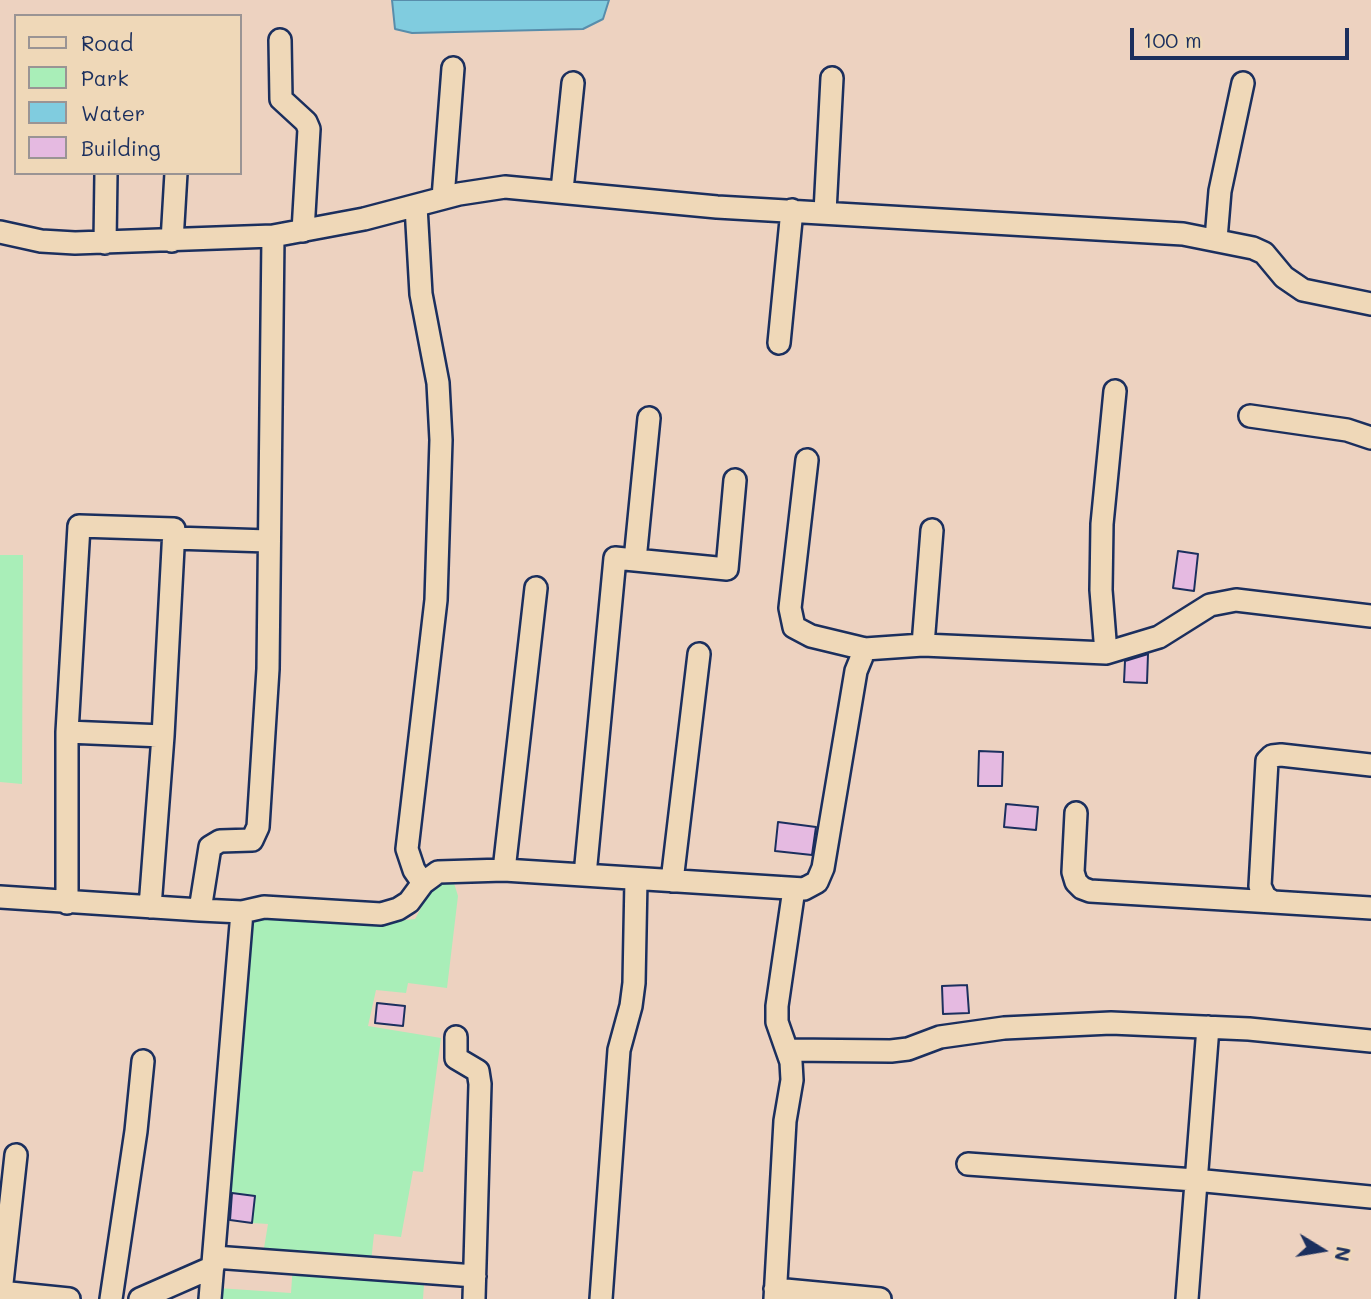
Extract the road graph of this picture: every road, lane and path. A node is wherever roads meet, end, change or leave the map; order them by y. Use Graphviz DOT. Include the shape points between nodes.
graph roads {
  1 [pos="280,40"];
  2 [pos="453,68"];
  3 [pos="832,78"];
  4 [pos="573,83"];
  5 [pos="1243,83"];
  6 [pos="106,175"];
  7 [pos="176,175"];
  8 [pos="562,190"];
  9 [pos="443,198"];
  10 [pos="416,205"];
  11 [pos="792,210"];
  12 [pos="825,212"];
  13 [pos="303,231"];
  14 [pos="0,232"];
  15 [pos="273,236"];
  16 [pos="1216,239"];
  17 [pos="172,241"];
  18 [pos="105,243"];
  19 [pos="1371,304"];
  20 [pos="779,343"];
  21 [pos="1115,391"];
  22 [pos="1250,416"];
  23 [pos="649,418"];
  24 [pos="1371,438"];
  25 [pos="807,460"];
  26 [pos="735,480"];
  27 [pos="932,530"];
  28 [pos="174,538"];
  29 [pos="268,541"];
  30 [pos="635,560"];
  31 [pos="537,588"];
  32 [pos="1371,616"];
  33 [pos="923,645"];
  34 [pos="865,649"];
  35 [pos="1106,653"];
  36 [pos="699,654"];
  37 [pos="67,732"];
  38 [pos="163,736"];
  39 [pos="1371,765"];
  40 [pos="1076,813"];
  41 [pos="504,870"];
  42 [pos="585,875"];
  43 [pos="636,879"];
  44 [pos="672,881"];
  45 [pos="423,883"];
  46 [pos="794,889"];
  47 [pos="0,897"];
  48 [pos="1273,902"];
  49 [pos="68,903"];
  50 [pos="150,907"];
  51 [pos="1371,908"];
  52 [pos="200,910"];
  53 [pos="242,912"];
  54 [pos="1208,1027"];
  55 [pos="456,1037"];
  56 [pos="1371,1041"];
  57 [pos="787,1050"];
  58 [pos="142,1061"];
  59 [pos="16,1155"];
  60 [pos="968,1164"];
  61 [pos="1195,1180"];
  62 [pos="1371,1197"];
  63 [pos="214,1262"];
  64 [pos="475,1276"];
  65 [pos="0,1292"];
  66 [pos="775,1294"];
  67 [pos="841,1297"];
  68 [pos="69,1299"];
  69 [pos="111,1299"];
  70 [pos="140,1299"];
  71 [pos="210,1299"];
  72 [pos="474,1299"];
  73 [pos="601,1299"];
  74 [pos="880,1299"];
  75 [pos="1188,1299"];
  1 -- 13 [label="street" via="281,99 309,129"];
  2 -- 9 [label="street"];
  3 -- 12 [label="street"];
  4 -- 8 [label="street"];
  5 -- 16 [label="street" via="1220,191"];
  6 -- 18 [label="street"];
  7 -- 17 [label="street"];
  8 -- 9 [label="street" via="505,187"];
  8 -- 11 [label="street"];
  9 -- 10 [label="street"];
  10 -- 13 [label="street"];
  10 -- 45 [label="street" via="421,294 439,383 441,440 436,600 407,849"];
  11 -- 12 [label="street"];
  11 -- 20 [label="street"];
  12 -- 16 [label="street"];
  13 -- 15 [label="street"];
  14 -- 18 [label="street" via="41,241"];
  15 -- 17 [label="street"];
  15 -- 29 [label="street"];
  16 -- 19 [label="street" via="1264,253 1283,277 1303,290"];
  17 -- 18 [label="street"];
  21 -- 35 [label="street" via="1102,524"];
  22 -- 24 [label="street" via="1347,430"];
  23 -- 30 [label="street"];
  25 -- 34 [label="street" via="790,608 794,627 811,636"];
  26 -- 30 [label="street" via="727,569"];
  27 -- 33 [label="street"];
  28 -- 29 [label="street"];
  28 -- 37 [label="street" via="174,529 79,526"];
  28 -- 38 [label="street"];
  29 -- 52 [label="street" via="268,669 258,827 252,840 220,841 210,847"];
  30 -- 42 [label="street" via="615,558"];
  31 -- 41 [label="street"];
  32 -- 35 [label="street" via="1252,600 1220,601 1158,637"];
  33 -- 34 [label="street"];
  33 -- 35 [label="street"];
  34 -- 46 [label="street" via="856,671 823,868 812,886"];
  36 -- 44 [label="street"];
  37 -- 38 [label="street"];
  37 -- 49 [label="street"];
  38 -- 50 [label="street"];
  39 -- 48 [label="street" via="1281,755 1267,761 1260,886"];
  40 -- 48 [label="street" via="1073,872 1082,888"];
  41 -- 42 [label="street"];
  41 -- 45 [label="street" via="439,872"];
  42 -- 43 [label="street"];
  43 -- 44 [label="street"];
  43 -- 73 [label="street" via="634,983 619,1050"];
  44 -- 46 [label="street"];
  45 -- 53 [label="street" via="409,902 390,912 264,907"];
  46 -- 57 [label="street" via="777,1006 777,1022"];
  47 -- 49 [label="street"];
  48 -- 51 [label="street"];
  49 -- 50 [label="street"];
  50 -- 52 [label="street"];
  52 -- 53 [label="street"];
  53 -- 63 [label="street"];
  54 -- 56 [label="street"];
  54 -- 57 [label="street" via="1111,1023 1004,1028 940,1037 891,1051"];
  54 -- 61 [label="street"];
  55 -- 64 [label="street" via="456,1058 478,1071 480,1084"];
  57 -- 66 [label="street" via="792,1080 785,1121"];
  58 -- 69 [label="street"];
  59 -- 65 [label="street"];
  60 -- 61 [label="street"];
  61 -- 62 [label="street"];
  61 -- 75 [label="street"];
  63 -- 64 [label="street"];
  63 -- 70 [label="street"];
  63 -- 71 [label="street"];
  64 -- 72 [label="street"];
  65 -- 68 [label="street"];
  66 -- 67 [label="street"];
  67 -- 74 [label="street"];
}
